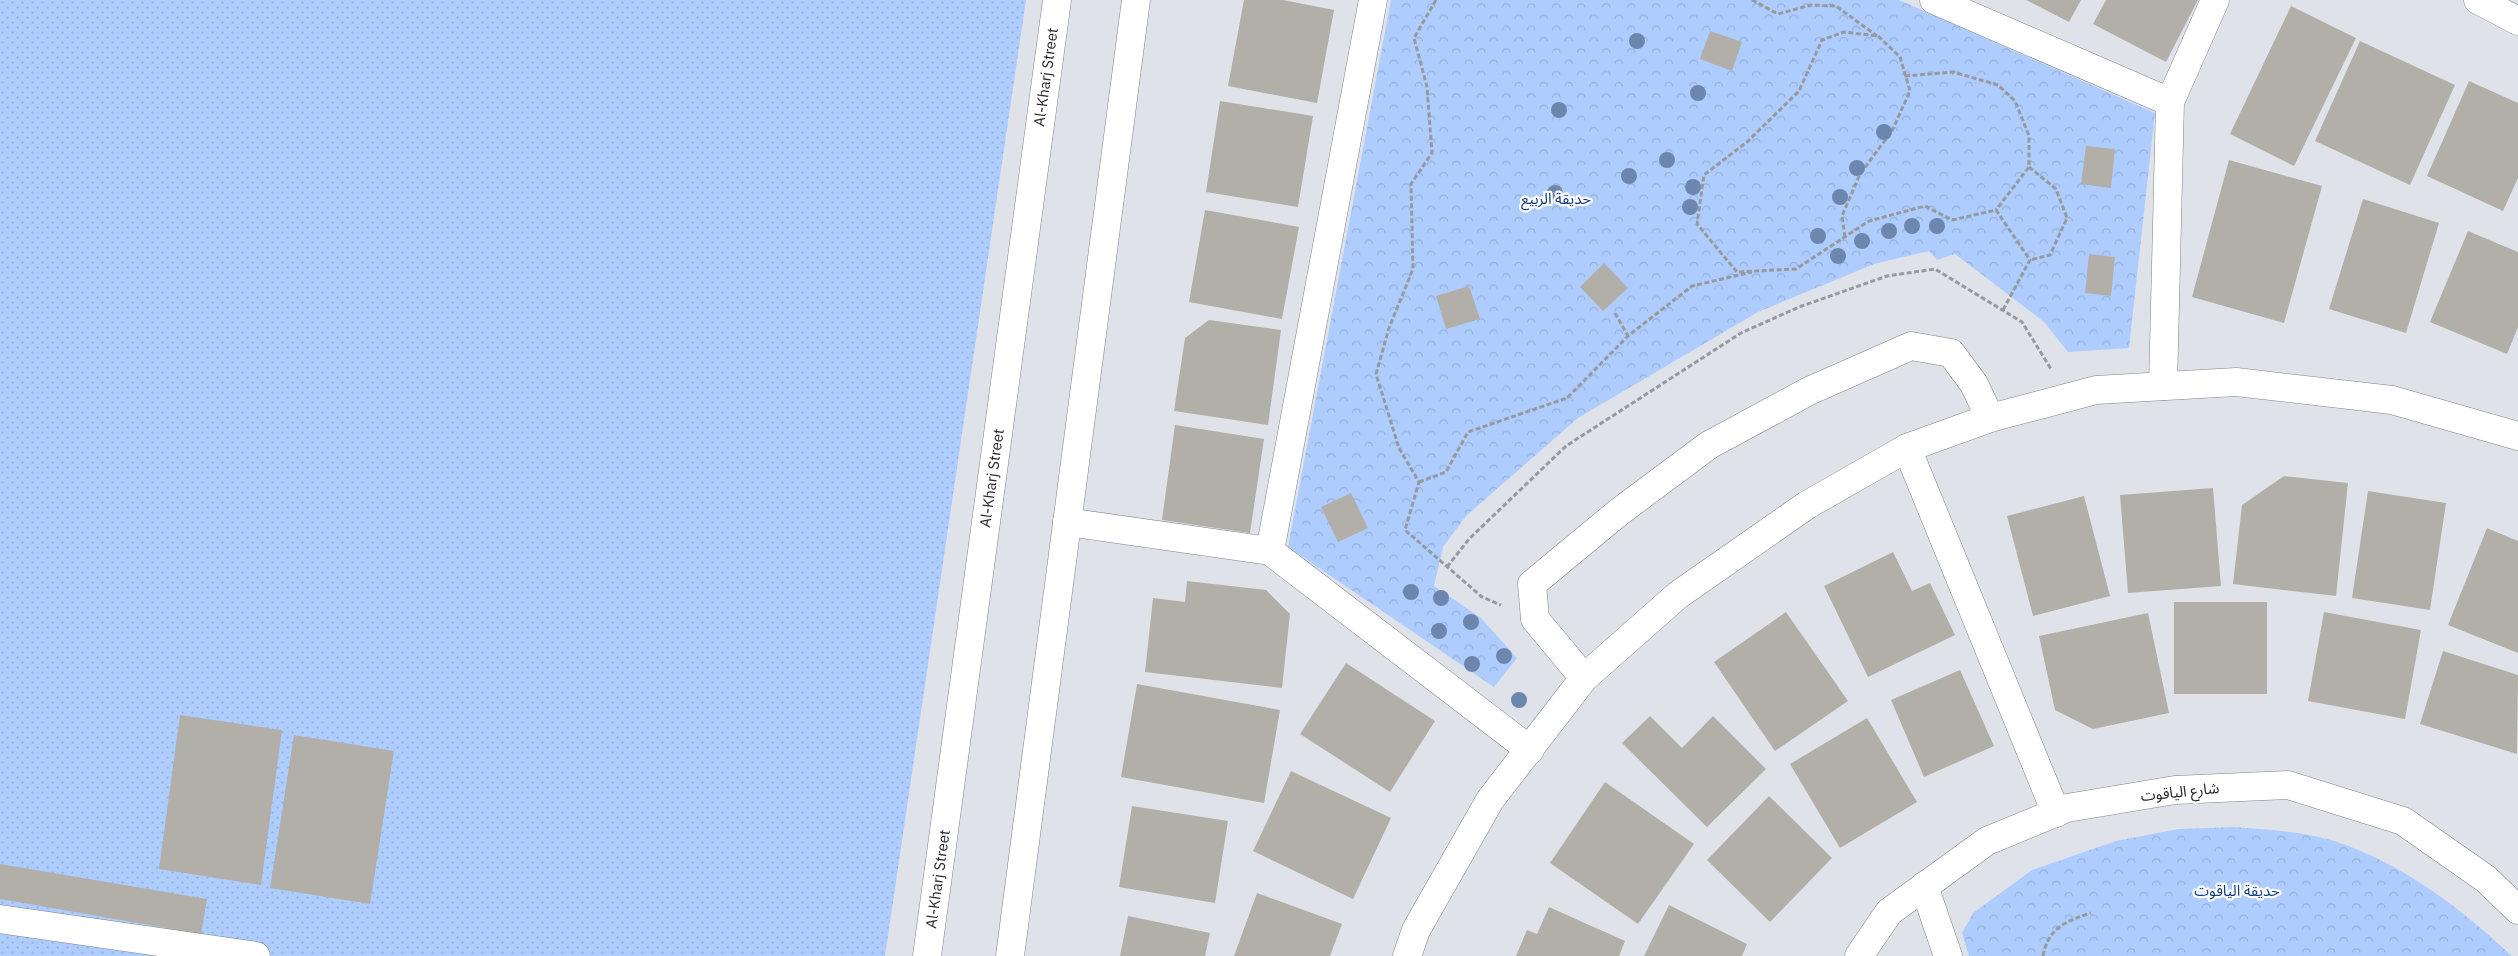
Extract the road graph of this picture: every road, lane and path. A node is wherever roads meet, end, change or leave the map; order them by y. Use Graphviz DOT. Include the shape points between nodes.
graph roads {
  1 [pos="1057,0"];
  2 [pos="1136,0"];
  3 [pos="1373,0"];
  4 [pos="1436,0"];
  5 [pos="1752,0"];
  6 [pos="1934,0"];
  7 [pos="2215,0"];
  8 [pos="2478,0"];
  9 [pos="2518,21"];
  10 [pos="1878,36"];
  11 [pos="1905,76"];
  12 [pos="2170,102"];
  13 [pos="2029,167"];
  14 [pos="1996,210"];
  15 [pos="1845,237"];
  16 [pos="2030,260"];
  17 [pos="1760,270"];
  18 [pos="2003,310"];
  19 [pos="1616,313"];
  20 [pos="1628,336"];
  21 [pos="2051,369"];
  22 [pos="2163,386"];
  23 [pos="1990,418"];
  24 [pos="2518,436"];
  25 [pos="1907,448"];
  26 [pos="1419,482"];
  27 [pos="1067,522"];
  28 [pos="1270,551"];
  29 [pos="1447,567"];
  30 [pos="1535,619"];
  31 [pos="1584,678"];
  32 [pos="1530,750"];
  33 [pos="2056,813"];
  34 [pos="1924,886"];
  35 [pos="2518,910"];
  36 [pos="2091,913"];
  37 [pos="0,919"];
  38 [pos="256,956"];
  39 [pos="927,956"];
  40 [pos="1010,956"];
  41 [pos="1406,956"];
  42 [pos="1860,956"];
  43 [pos="1948,956"];
  44 [pos="2043,956"];
  1 -- 39 [label="street, Al-Kharj Street"];
  2 -- 27 [label="street"];
  3 -- 28 [label="street"];
  4 -- 26 [label="path" via="1414,38 1427,87 1432,153 1411,184 1413,269 1389,328 1376,374 1399,448"];
  5 -- 10 [label="path" via="1778,14 1811,5 1836,6"];
  6 -- 12 [label="street"];
  7 -- 12 [label="street"];
  8 -- 9 [label="street"];
  10 -- 11 [label="path" via="1900,57"];
  10 -- 17 [label="path" via="1844,32 1822,40 1799,91 1747,142 1704,176 1696,224 1737,272"];
  11 -- 13 [label="path" via="1953,72 1998,86 2015,101 2029,136"];
  11 -- 15 [label="path" via="1910,91 1896,123 1860,174 1842,216"];
  12 -- 22 [label="street"];
  13 -- 14 [label="path"];
  13 -- 16 [label="path" via="2056,189 2067,218 2050,255"];
  14 -- 15 [label="path" via="1952,220 1925,206 1869,221"];
  14 -- 16 [label="path"];
  15 -- 17 [label="path" via="1796,269"];
  16 -- 18 [label="path"];
  17 -- 20 [label="path" via="1692,286"];
  18 -- 21 [label="path" via="2022,322"];
  18 -- 29 [label="path" via="1936,269 1887,276 1799,306 1741,332 1566,446 1469,540"];
  19 -- 20 [label="path"];
  20 -- 26 [label="path" via="1567,398 1468,432 1446,472"];
  22 -- 23 [label="street" via="2096,390"];
  22 -- 24 [label="street" via="2236,382 2392,400"];
  23 -- 25 [label="street"];
  23 -- 30 [label="street" via="1974,384 1951,353 1911,346 1809,391 1709,445 1619,512 1532,584"];
  25 -- 31 [label="street" via="1807,505 1678,595"];
  25 -- 33 [label="street"];
  26 -- 29 [label="path" via="1405,530"];
  27 -- 28 [label="street"];
  27 -- 40 [label="street"];
  28 -- 32 [label="street"];
  29 -- 30 [label="path" via="1482,597"];
  30 -- 31 [label="street"];
  31 -- 32 [label="street"];
  32 -- 41 [label="street" via="1490,800 1416,930"];
  33 -- 34 [label="street, شارع الياقوت" via="1987,841"];
  33 -- 35 [label="street, شارع الياقوت" via="2067,808 2175,790 2288,785 2402,821 2486,879"];
  34 -- 42 [label="street, شارع الياقوت" via="1889,912"];
  34 -- 43 [label="street"];
  36 -- 44 [label="path" via="2064,922 2045,944"];
  37 -- 38 [label="street"];
}
